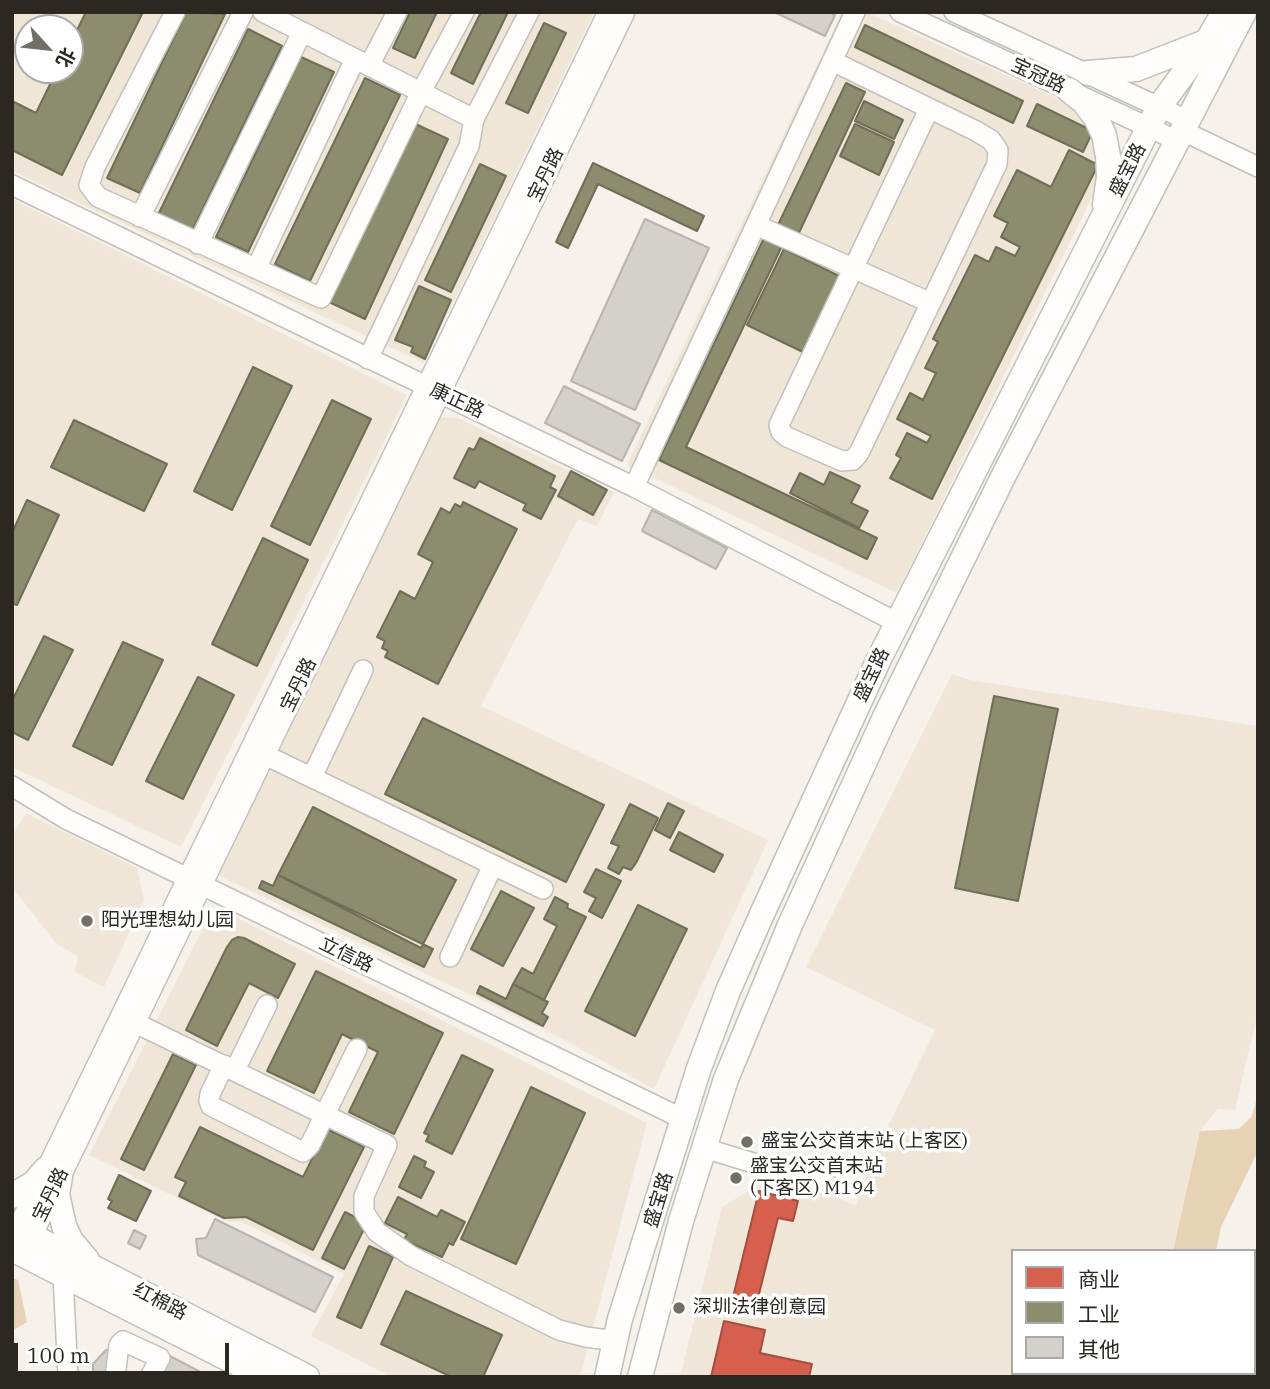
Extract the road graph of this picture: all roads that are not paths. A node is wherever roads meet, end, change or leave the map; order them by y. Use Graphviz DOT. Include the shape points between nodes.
graph roads {
  1 [pos="175,12"];
  2 [pos="243,12"];
  3 [pos="263,12"];
  4 [pos="397,12"];
  5 [pos="464,12"];
  6 [pos="529,12"];
  7 [pos="608,12"];
  8 [pos="625,12"];
  9 [pos="855,12"];
  10 [pos="900,12"];
  11 [pos="954,12"];
  12 [pos="1224,12"];
  13 [pos="1244,12"];
  14 [pos="302,32"];
  15 [pos="1208,40"];
  16 [pos="832,61"];
  17 [pos="362,62"];
  18 [pos="1088,73"];
  19 [pos="1069,90"];
  20 [pos="421,92"];
  21 [pos="929,109"];
  22 [pos="1154,117"];
  23 [pos="474,119"];
  24 [pos="1181,130"];
  25 [pos="1258,167"];
  26 [pos="12,185"];
  27 [pos="140,217"];
  28 [pos="1103,220"];
  29 [pos="756,225"];
  30 [pos="198,244"];
  31 [pos="854,268"];
  32 [pos="256,269"];
  33 [pos="931,303"];
  34 [pos="368,359"];
  35 [pos="433,390"];
  36 [pos="635,487"];
  37 [pos="898,623"];
  38 [pos="363,670"];
  39 [pos="265,755"];
  40 [pos="312,776"];
  41 [pos="12,786"];
  42 [pos="493,865"];
  43 [pos="195,881"];
  44 [pos="544,890"];
  45 [pos="450,957"];
  46 [pos="267,1005"];
  47 [pos="128,1019"];
  48 [pos="357,1049"];
  49 [pos="229,1067"];
  50 [pos="325,1114"];
  51 [pos="683,1119"];
  52 [pos="704,1147"];
  53 [pos="53,1174"];
  54 [pos="829,1186"];
  55 [pos="12,1196"];
  56 [pos="18,1238"];
  57 [pos="98,1270"];
  58 [pos="63,1275"];
  59 [pos="616,1341"];
  60 [pos="254,1374"];
  61 [pos="68,1377"];
  62 [pos="116,1377"];
  63 [pos="150,1377"];
  64 [pos="307,1377"];
  65 [pos="607,1377"];
  66 [pos="640,1377"];
  1 -- 27 [label="street" via="89,185 98,197"];
  2 -- 27 [label="street"];
  3 -- 14 [label="street"];
  4 -- 17 [label="street"];
  5 -- 20 [label="street"];
  6 -- 23 [label="street"];
  7 -- 35 [label="street, 宝丹路"];
  8 -- 35 [label="street, 宝丹路"];
  9 -- 16 [label="street"];
  10 -- 19 [label="street, 宝冠路"];
  11 -- 18 [label="street, 宝冠路"];
  12 -- 15 [label="main road, 盛宝路"];
  13 -- 24 [label="main road, 盛宝路"];
  14 -- 17 [label="street"];
  14 -- 30 [label="street"];
  15 -- 18 [label="main road" via="1136,69"];
  15 -- 22 [label="main road, 盛宝路"];
  16 -- 21 [label="street"];
  16 -- 29 [label="street"];
  17 -- 20 [label="street"];
  17 -- 32 [label="street"];
  18 -- 22 [label="street, 宝冠路"];
  19 -- 22 [label="street, 宝冠路"];
  19 -- 28 [label="main road" via="1084,102 1104,135 1109,177"];
  20 -- 23 [label="street"];
  20 -- 32 [label="street" via="321,298"];
  21 -- 31 [label="street"];
  21 -- 33 [label="street" via="976,131 998,150 997,164"];
  22 -- 24 [label="street, 宝冠路"];
  22 -- 28 [label="main road, 盛宝路"];
  23 -- 34 [label="street" via="469,146"];
  24 -- 25 [label="street, 宝冠路"];
  24 -- 52 [label="main road, 盛宝路" via="885,717 779,950 726,1079"];
  26 -- 34 [label="street, 康正路"];
  27 -- 30 [label="street"];
  28 -- 37 [label="main road, 盛宝路"];
  29 -- 31 [label="street"];
  29 -- 36 [label="street"];
  30 -- 32 [label="street"];
  31 -- 33 [label="street"];
  31 -- 33 [label="street" via="779,425 787,437 828,456 853,460 859,453"];
  34 -- 35 [label="street, 康正路"];
  35 -- 36 [label="street, 康正路"];
  35 -- 39 [label="street, 宝丹路"];
  35 -- 43 [label="street, 宝丹路"];
  36 -- 37 [label="street, 康正路"];
  37 -- 51 [label="main road, 盛宝路" via="728,991"];
  38 -- 40 [label="street"];
  39 -- 40 [label="street"];
  39 -- 43 [label="street, 宝丹路"];
  40 -- 42 [label="street"];
  41 -- 43 [label="street, 立信路" via="66,819"];
  42 -- 44 [label="street"];
  42 -- 45 [label="street"];
  43 -- 47 [label="street, 宝丹路"];
  43 -- 51 [label="street, 立信路"];
  46 -- 49 [label="street"];
  47 -- 49 [label="street"];
  47 -- 53 [label="street, 宝丹路"];
  48 -- 50 [label="street"];
  49 -- 50 [label="street"];
  49 -- 50 [label="street" via="210,1094 211,1106 300,1152 310,1145"];
  50 -- 59 [label="street" via="387,1144 363,1196 364,1212 377,1232 411,1256 559,1330"];
  51 -- 59 [label="main road, 盛宝路"];
  52 -- 54 [label="street"];
  52 -- 66 [label="main road, 盛宝路"];
  53 -- 55 [label="main road"];
  53 -- 56 [label="street, 宝丹路"];
  53 -- 57 [label="main road" via="64,1226 81,1255"];
  56 -- 57 [label="main road, 红棉路"];
  56 -- 58 [label="main road, 红棉路"];
  57 -- 64 [label="main road, 红棉路"];
  58 -- 60 [label="main road, 红棉路"];
  58 -- 61 [label="street"];
  59 -- 65 [label="main road, 盛宝路"];
  62 -- 63 [label="street" via="123,1341 160,1357"];
}
